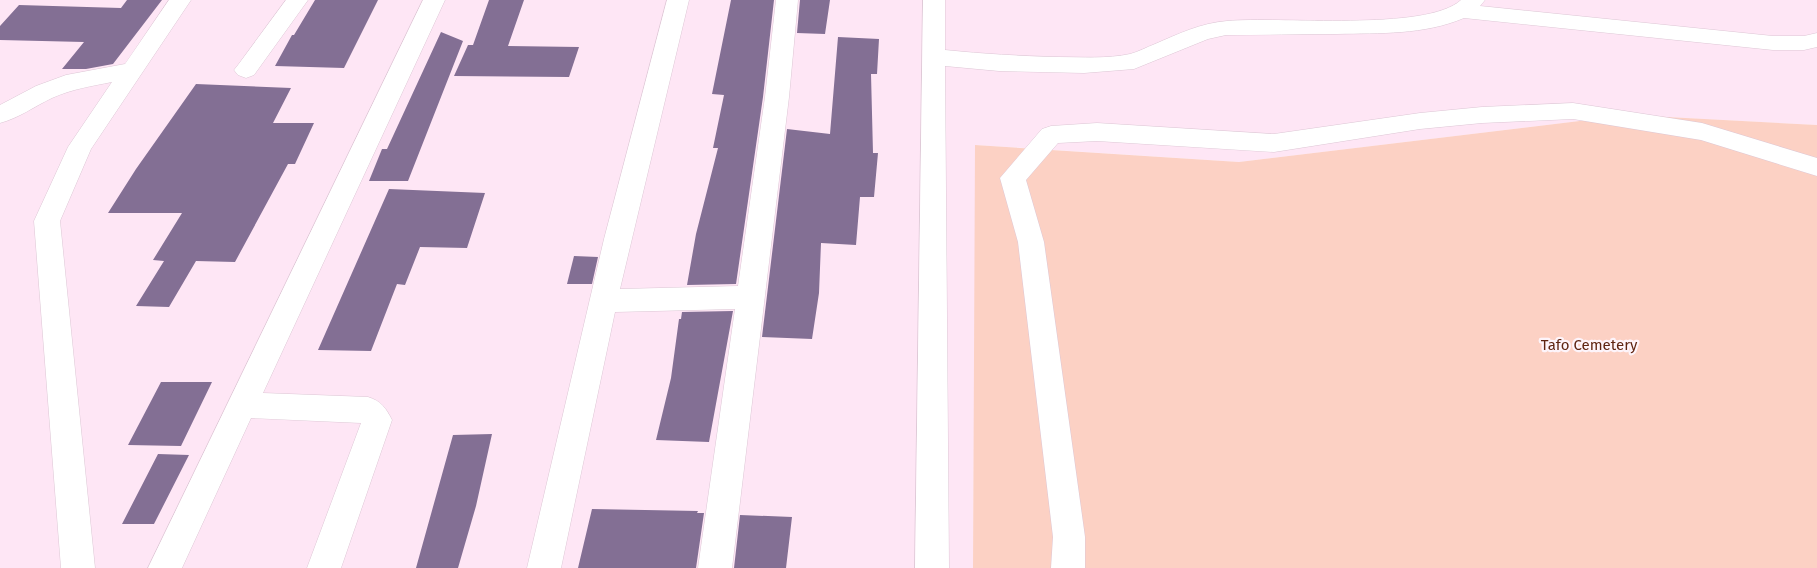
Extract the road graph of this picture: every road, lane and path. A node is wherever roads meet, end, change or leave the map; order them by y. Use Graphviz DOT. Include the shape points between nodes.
graph roads {
  1 [pos="180,0"];
  2 [pos="297,0"];
  3 [pos="434,0"];
  4 [pos="678,0"];
  5 [pos="787,0"];
  6 [pos="934,0"];
  7 [pos="1468,6"];
  8 [pos="1817,40"];
  9 [pos="934,57"];
  10 [pos="132,70"];
  11 [pos="246,70"];
  12 [pos="0,115"];
  13 [pos="1817,167"];
  14 [pos="751,297"];
  15 [pos="603,301"];
  16 [pos="242,405"];
  17 [pos="78,568"];
  18 [pos="165,568"];
  19 [pos="324,568"];
  20 [pos="544,568"];
  21 [pos="715,568"];
  22 [pos="932,568"];
  23 [pos="1068,568"];
  1 -- 10 [label="street"];
  2 -- 11 [label="street"];
  3 -- 16 [label="street"];
  4 -- 15 [label="street"];
  5 -- 14 [label="street"];
  6 -- 9 [label="street"];
  7 -- 8 [label="street" via="1773,43 1804,44"];
  7 -- 9 [label="street" via="1442,19 1422,23 1226,28 1202,33 1134,61 1084,65 999,63"];
  9 -- 22 [label="street"];
  10 -- 12 [label="street" via="74,81 44,92"];
  10 -- 17 [label="street" via="80,147 47,221"];
  13 -- 23 [label="street" via="1702,132 1573,111 1429,120 1274,143 1097,132 1051,134 1013,178 1031,242 1069,537"];
  14 -- 15 [label="street"];
  14 -- 21 [label="street"];
  15 -- 20 [label="street"];
  16 -- 18 [label="street"];
  16 -- 19 [label="street" via="368,410 377,420"];
}
